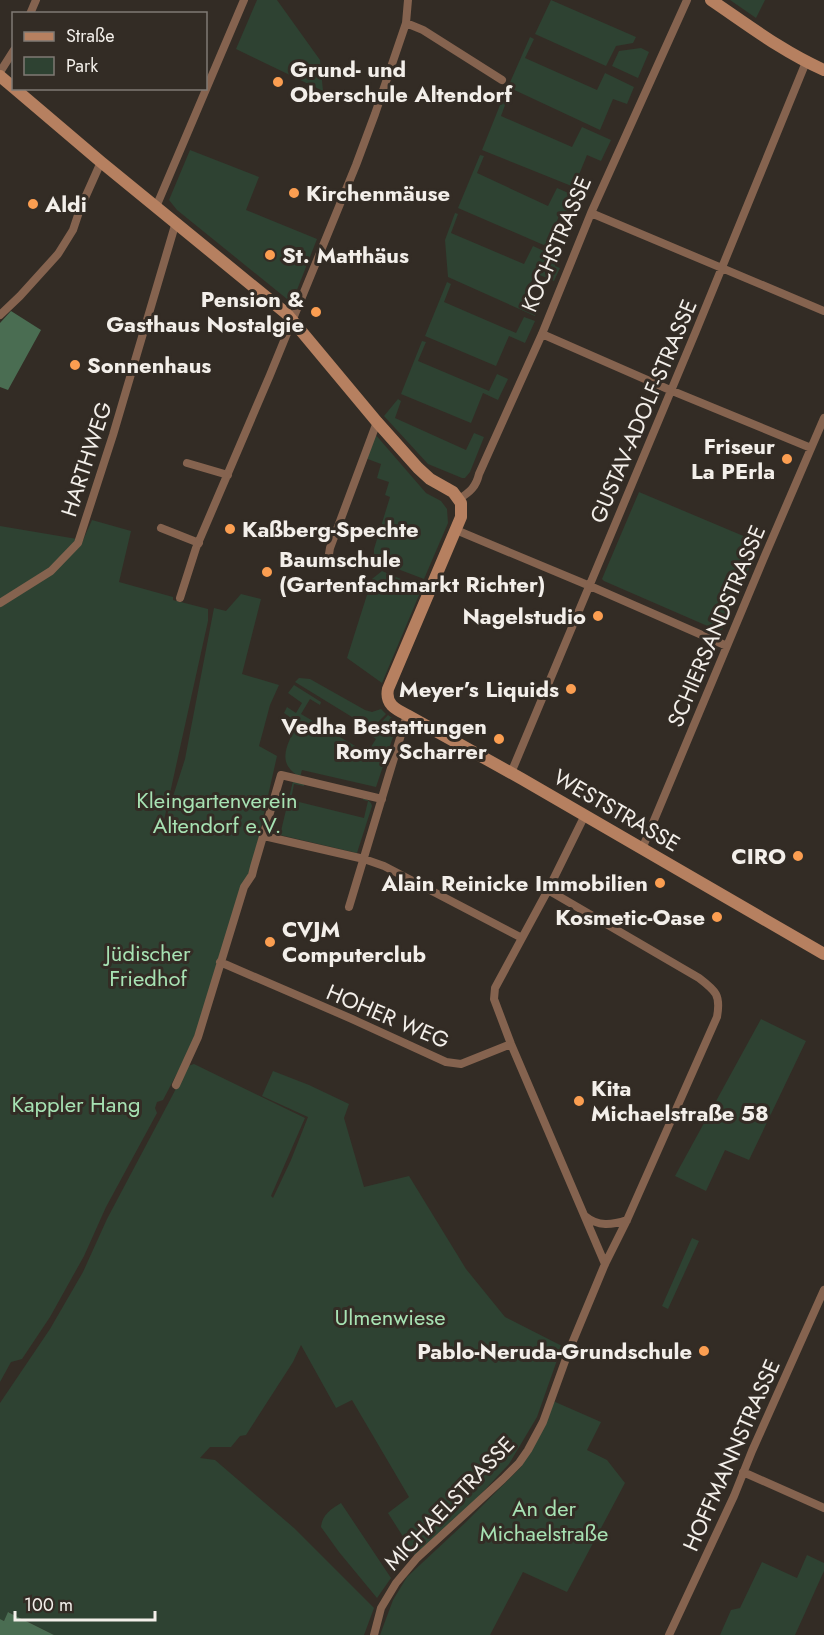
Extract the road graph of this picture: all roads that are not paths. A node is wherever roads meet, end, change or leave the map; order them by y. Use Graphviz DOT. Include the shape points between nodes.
graph roads {
  1 [pos="244,0"];
  2 [pos="408,0"];
  3 [pos="687,0"];
  4 [pos="711,0"];
  5 [pos="406,23"];
  6 [pos="12,53"];
  7 [pos="806,62"];
  8 [pos="824,70"];
  9 [pos="0,74"];
  10 [pos="501,80"];
  11 [pos="12,86"];
  12 [pos="207,87"];
  13 [pos="16,90"];
  14 [pos="206,90"];
  15 [pos="101,162"];
  16 [pos="156,207"];
  17 [pos="591,213"];
  18 [pos="176,222"];
  19 [pos="722,268"];
  20 [pos="824,311"];
  21 [pos="0,315"];
  22 [pos="292,320"];
  23 [pos="542,334"];
  24 [pos="670,390"];
  25 [pos="824,418"];
  26 [pos="377,422"];
  27 [pos="811,448"];
  28 [pos="187,463"];
  29 [pos="228,475"];
  30 [pos="460,503"];
  31 [pos="161,528"];
  32 [pos="456,530"];
  33 [pos="199,543"];
  34 [pos="327,566"];
  35 [pos="590,586"];
  36 [pos="180,598"];
  37 [pos="0,603"];
  38 [pos="727,646"];
  39 [pos="389,703"];
  40 [pos="406,716"];
  41 [pos="511,773"];
  42 [pos="382,799"];
  43 [pos="585,815"];
  44 [pos="264,836"];
  45 [pos="642,849"];
  46 [pos="364,859"];
  47 [pos="548,890"];
  48 [pos="349,907"];
  49 [pos="522,938"];
  50 [pos="824,954"];
  51 [pos="220,962"];
  52 [pos="511,1044"];
  53 [pos="176,1085"];
  54 [pos="583,1214"];
  55 [pos="627,1220"];
  56 [pos="604,1264"];
  57 [pos="824,1290"];
  58 [pos="743,1472"];
  59 [pos="824,1508"];
  60 [pos="374,1635"];
  61 [pos="669,1635"];
  1 -- 12 [label="street"];
  2 -- 5 [label="street"];
  3 -- 17 [label="street, KOCHSTRASSE"];
  4 -- 7 [label="street"];
  5 -- 10 [label="street"];
  5 -- 22 [label="street" via="372,123"];
  6 -- 9 [label="street"];
  7 -- 8 [label="street"];
  7 -- 19 [label="street, GUSTAV-ADOLF-STRASSE"];
  9 -- 11 [label="street"];
  13 -- 15 [label="street"];
  14 -- 16 [label="street"];
  15 -- 16 [label="street"];
  15 -- 21 [label="street" via="73,230 58,254"];
  16 -- 18 [label="street"];
  17 -- 19 [label="street"];
  17 -- 23 [label="street, KOCHSTRASSE"];
  18 -- 22 [label="street"];
  18 -- 37 [label="street, HARTHWEG" via="78,543 51,571"];
  19 -- 20 [label="street"];
  19 -- 24 [label="street, GUSTAV-ADOLF-STRASSE"];
  22 -- 26 [label="street"];
  22 -- 29 [label="street"];
  23 -- 24 [label="street"];
  23 -- 30 [label="street, KOCHSTRASSE" via="476,484"];
  24 -- 27 [label="street"];
  24 -- 35 [label="street, GUSTAV-ADOLF-STRASSE"];
  25 -- 27 [label="street, SCHIERSANDSTRASSE"];
  26 -- 30 [label="street" via="418,468 453,492"];
  26 -- 34 [label="street" via="330,548"];
  27 -- 38 [label="street, SCHIERSANDSTRASSE"];
  28 -- 29 [label="street"];
  29 -- 33 [label="street"];
  30 -- 32 [label="street, KOCHSTRASSE" via="461,517"];
  31 -- 33 [label="street"];
  32 -- 35 [label="street"];
  32 -- 39 [label="street, KOCHSTRASSE" via="388,689"];
  33 -- 36 [label="street"];
  35 -- 38 [label="street"];
  35 -- 41 [label="street, GUSTAV-ADOLF-STRASSE"];
  38 -- 45 [label="street, SCHIERSANDSTRASSE"];
  39 -- 40 [label="street, WESTSTRASSE"];
  40 -- 41 [label="street, WESTSTRASSE"];
  40 -- 42 [label="street"];
  41 -- 43 [label="street, WESTSTRASSE"];
  42 -- 44 [label="street" via="281,775"];
  42 -- 46 [label="street"];
  43 -- 45 [label="street, WESTSTRASSE"];
  43 -- 47 [label="street"];
  44 -- 46 [label="street"];
  44 -- 51 [label="street"];
  45 -- 50 [label="street, WESTSTRASSE"];
  46 -- 48 [label="street"];
  46 -- 49 [label="street"];
  47 -- 49 [label="street"];
  47 -- 55 [label="street, MICHAELSTRASSE" via="696,976 717,995 717,1017"];
  49 -- 52 [label="street" via="493,993"];
  51 -- 52 [label="street, HOHER WEG" via="446,1062 461,1064"];
  51 -- 53 [label="street" via="198,1037"];
  52 -- 54 [label="street"];
  54 -- 55 [label="street" via="595,1223"];
  54 -- 56 [label="street"];
  55 -- 56 [label="street, MICHAELSTRASSE"];
  56 -- 60 [label="street, MICHAELSTRASSE" via="543,1422 528,1449 519,1463 417,1558 396,1583 381,1608"];
  57 -- 58 [label="street, HOFFMANNSTRASSE"];
  58 -- 59 [label="street"];
  58 -- 61 [label="street, HOFFMANNSTRASSE"];
}
